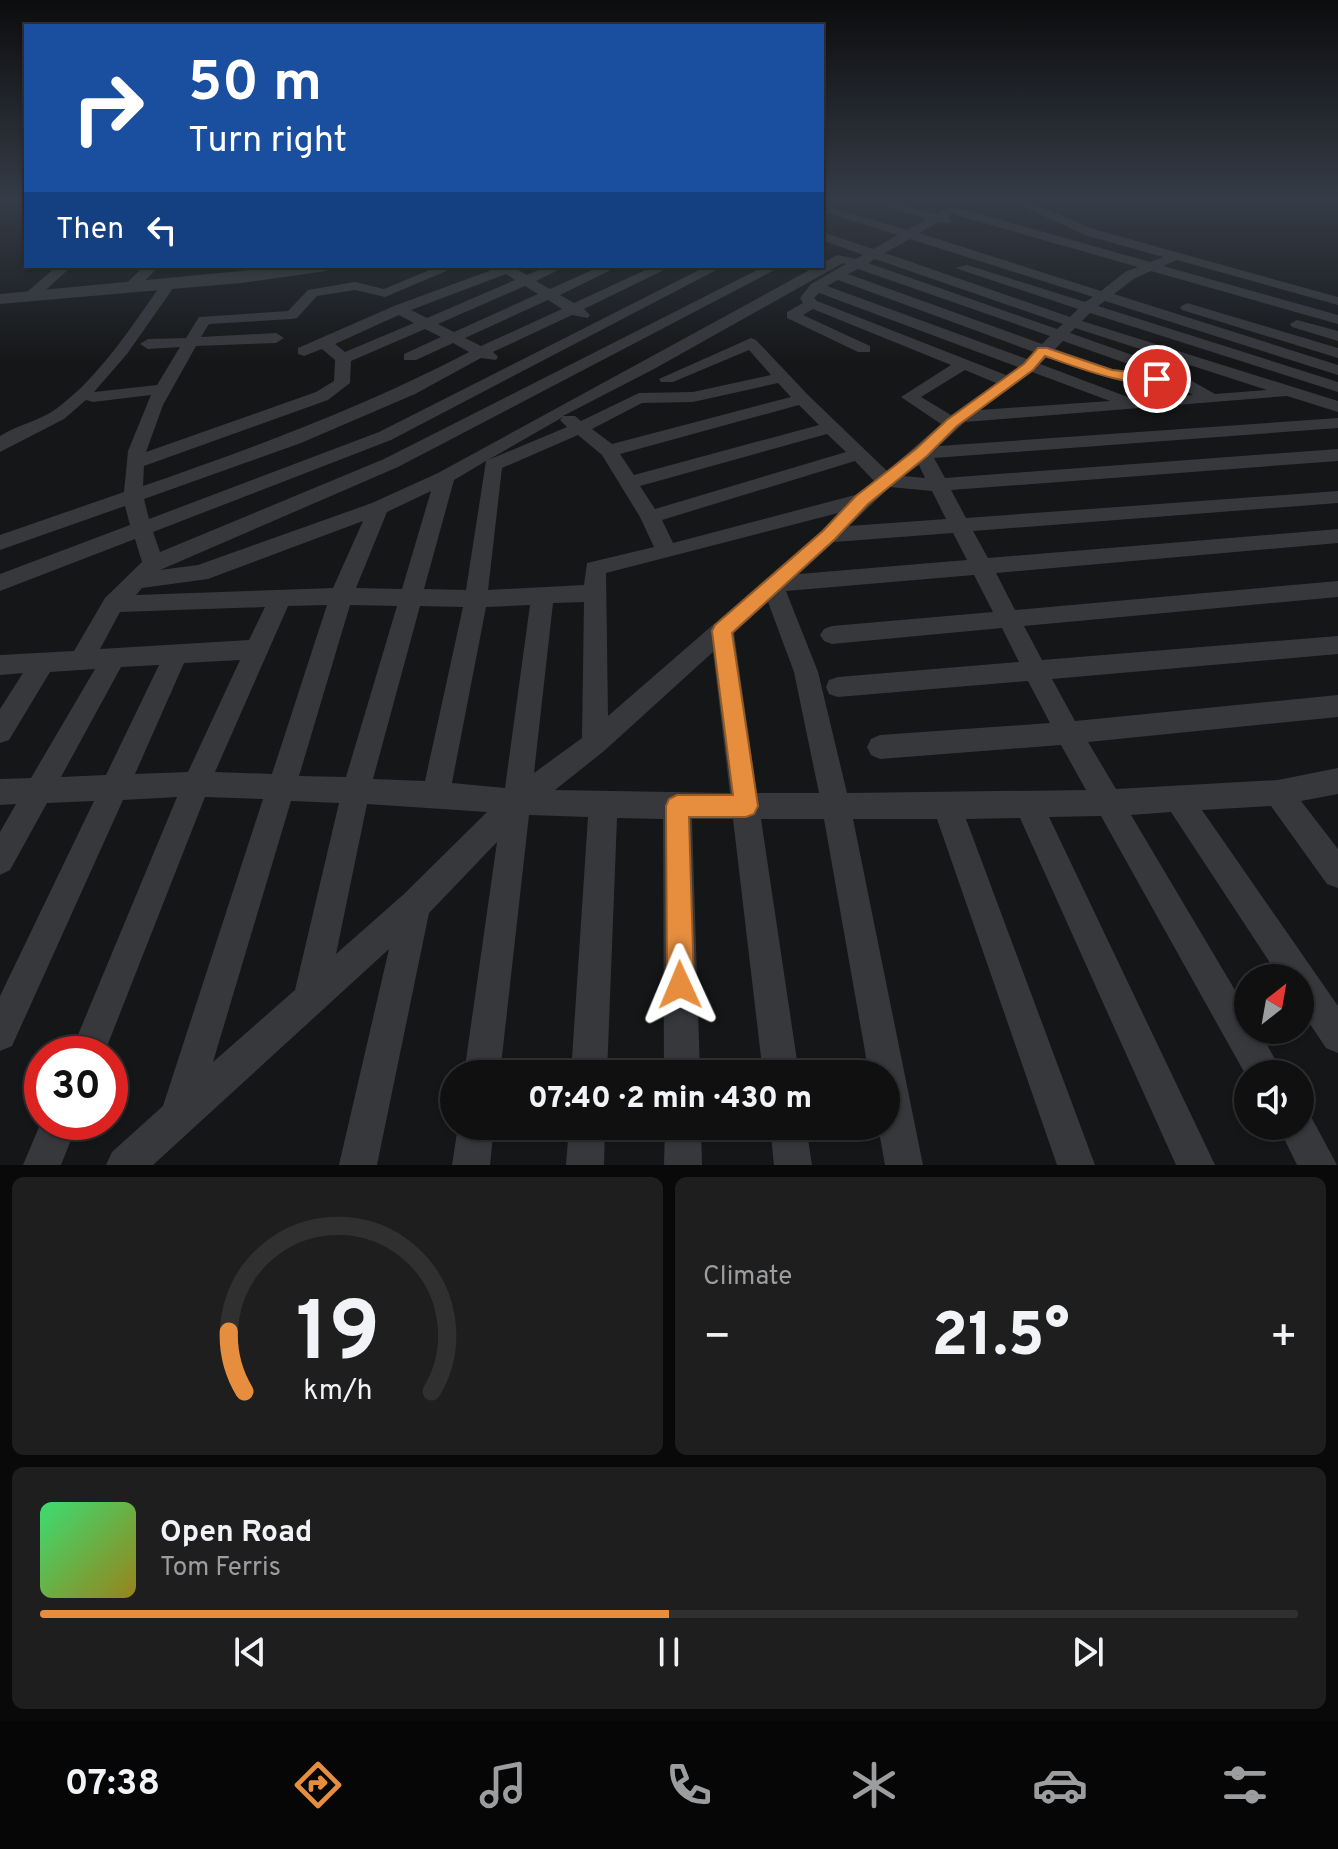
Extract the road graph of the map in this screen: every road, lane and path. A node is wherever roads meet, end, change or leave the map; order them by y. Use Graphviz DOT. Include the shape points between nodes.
graph roads {
  1 [pos="828,254"];
  2 [pos="865,254"];
  3 [pos="911,254"];
  4 [pos="960,254"];
  5 [pos="984,254"];
  6 [pos="1004,254"];
  7 [pos="1019,254"];
  8 [pos="1067,254"];
  9 [pos="845,266"];
  10 [pos="63,268"];
  11 [pos="150,268"];
  12 [pos="302,268"];
  13 [pos="446,268"];
  14 [pos="505,268"];
  15 [pos="554,268"];
  16 [pos="608,268"];
  17 [pos="661,268"];
  18 [pos="713,268"];
  19 [pos="771,268"];
  20 [pos="279,270"];
  21 [pos="524,281"];
  22 [pos="169,284"];
  23 [pos="816,287"];
  24 [pos="130,288"];
  25 [pos="549,294"];
  26 [pos="31,296"];
  27 [pos="0,299"];
  28 [pos="1332,299"];
  29 [pos="812,304"];
  30 [pos="1096,304"];
  31 [pos="575,308"];
  32 [pos="399,309"];
  33 [pos="1338,320"];
  34 [pos="424,323"];
  35 [pos="599,328"];
  36 [pos="1338,336"];
  37 [pos="452,337"];
  38 [pos="276,338"];
  39 [pos="191,340"];
  40 [pos="324,343"];
  41 [pos="1303,343"];
  42 [pos="148,344"];
  43 [pos="622,346"];
  44 [pos="864,349"];
  45 [pos="304,351"];
  46 [pos="481,352"];
  47 [pos="1338,353"];
  48 [pos="410,357"];
  49 [pos="343,359"];
  50 [pos="964,364"];
  51 [pos="648,366"];
  52 [pos="515,369"];
  53 [pos="1338,370"];
  54 [pos="782,377"];
  55 [pos="667,379"];
  56 [pos="1338,387"];
  57 [pos="164,389"];
  58 [pos="537,389"];
  59 [pos="1293,393"];
  60 [pos="93,397"];
  61 [pos="693,397"];
  62 [pos="802,399"];
  63 [pos="1213,399"];
  64 [pos="1137,405"];
  65 [pos="1338,407"];
  66 [pos="558,412"];
  67 [pos="956,420"];
  68 [pos="1338,423"];
  69 [pos="832,427"];
  70 [pos="580,428"];
  71 [pos="2,442"];
  72 [pos="609,451"];
  73 [pos="922,453"];
  74 [pos="860,454"];
  75 [pos="1338,455"];
  76 [pos="136,462"];
  77 [pos="445,477"];
  78 [pos="886,481"];
  79 [pos="629,483"];
  80 [pos="938,485"];
  81 [pos="134,497"];
  82 [pos="1338,497"];
  83 [pos="862,500"];
  84 [pos="379,508"];
  85 [pos="650,517"];
  86 [pos="143,527"];
  87 [pos="959,527"];
  88 [pos="829,535"];
  89 [pos="1338,536"];
  90 [pos="0,543"];
  91 [pos="667,552"];
  92 [pos="153,564"];
  93 [pos="980,567"];
  94 [pos="137,581"];
  95 [pos="0,583"];
  96 [pos="772,584"];
  97 [pos="1338,589"];
  98 [pos="595,593"];
  99 [pos="543,595"];
  100 [pos="341,596"];
  101 [pos="280,598"];
  102 [pos="476,599"];
  103 [pos="410,600"];
  104 [pos="113,604"];
  105 [pos="1007,618"];
  106 [pos="722,631"];
  107 [pos="832,635"];
  108 [pos="1338,645"];
  109 [pos="258,649"];
  110 [pos="176,655"];
  111 [pos="113,659"];
  112 [pos="81,661"];
  113 [pos="42,663"];
  114 [pos="0,665"];
  115 [pos="1036,672"];
  116 [pos="838,687"];
  117 [pos="1338,706"];
  118 [pos="0,732"];
  119 [pos="1068,733"];
  120 [pos="595,743"];
  121 [pos="880,747"];
  122 [pos="196,784"];
  123 [pos="1335,785"];
  124 [pos="114,787"];
  125 [pos="281,787"];
  126 [pos="39,789"];
  127 [pos="356,790"];
  128 [pos="0,792"];
  129 [pos="1278,793"];
  130 [pos="436,794"];
  131 [pos="1177,798"];
  132 [pos="517,802"];
  133 [pos="1108,803"];
  134 [pos="1028,804"];
  135 [pos="603,805"];
  136 [pos="677,806"];
  137 [pos="746,806"];
  138 [pos="836,806"];
  139 [pos="947,806"];
  140 [pos="0,860"];
  141 [pos="1338,873"];
  142 [pos="415,905"];
  143 [pos="1289,964"];
  144 [pos="310,998"];
  145 [pos="1314,1001"];
  146 [pos="0,1034"];
  147 [pos="94,1036"];
  148 [pos="1338,1036"];
  149 [pos="484,1060"];
  150 [pos="590,1060"];
  151 [pos="682,1060"];
  152 [pos="779,1060"];
  153 [pos="1257,1060"];
  154 [pos="178,1117"];
  155 [pos="52,1140"];
  156 [pos="474,1140"];
  157 [pos="586,1140"];
  158 [pos="683,1140"];
  159 [pos="790,1140"];
  160 [pos="1304,1140"];
  161 [pos="42,1165"];
  162 [pos="125,1165"];
  163 [pos="358,1165"];
  164 [pos="471,1165"];
  165 [pos="585,1165"];
  166 [pos="683,1165"];
  167 [pos="793,1165"];
  168 [pos="904,1165"];
  169 [pos="1076,1165"];
  170 [pos="1196,1165"];
  171 [pos="1318,1165"];
  1 -- 9 [label="street"];
  2 -- 9 [label="street"];
  3 -- 30 [label="street"];
  4 -- 30 [label="street"];
  5 -- 30 [label="street"];
  6 -- 30 [label="street"];
  7 -- 30 [label="street"];
  8 -- 30 [label="street"];
  9 -- 23 [label="street"];
  9 -- 30 [label="street"];
  9 -- 51 [label="street"];
  10 -- 26 [label="street"];
  11 -- 24 [label="street"];
  12 -- 20 [label="street"];
  13 -- 39 [label="street" via="385,293 355,286 313,293 292,315 204,320"];
  14 -- 21 [label="street"];
  14 -- 32 [label="street"];
  15 -- 21 [label="street"];
  16 -- 25 [label="street"];
  17 -- 31 [label="street"];
  18 -- 35 [label="street"];
  19 -- 43 [label="street"];
  20 -- 22 [label="street"];
  21 -- 25 [label="street"];
  21 -- 34 [label="street"];
  22 -- 24 [label="street"];
  22 -- 71 [label="street" via="119,354 66,409"];
  23 -- 29 [label="street" via="807,298"];
  23 -- 30 [label="street"];
  24 -- 26 [label="street"];
  25 -- 31 [label="street"];
  25 -- 37 [label="street"];
  26 -- 27 [label="street"];
  28 -- 30 [label="street"];
  28 -- 41 [label="street"];
  29 -- 44 [label="street" via="792,315"];
  29 -- 50 [label="street"];
  30 -- 41 [label="street"];
  30 -- 41 [label="street"];
  30 -- 41 [label="street"];
  30 -- 50 [label="street"];
  30 -- 59 [label="street"];
  30 -- 63 [label="street" via="1110,374 1180,382"];
  30 -- 64 [label="street"];
  30 -- 67 [label="street"];
  31 -- 35 [label="street"];
  31 -- 46 [label="street"];
  32 -- 34 [label="street"];
  32 -- 40 [label="street"];
  33 -- 41 [label="street"];
  34 -- 37 [label="street"];
  34 -- 49 [label="street"];
  35 -- 43 [label="street"];
  35 -- 52 [label="street"];
  36 -- 41 [label="street"];
  37 -- 46 [label="street"];
  37 -- 48 [label="street"];
  38 -- 39 [label="street"];
  39 -- 42 [label="street"];
  39 -- 57 [label="street"];
  40 -- 45 [label="street"];
  40 -- 49 [label="street"];
  41 -- 47 [label="street"];
  41 -- 53 [label="street"];
  41 -- 56 [label="street"];
  41 -- 59 [label="street"];
  43 -- 51 [label="street"];
  43 -- 58 [label="street"];
  46 -- 52 [label="street"];
  46 -- 81 [label="street" via="295,439"];
  49 -- 76 [label="street" via="342,383 322,396"];
  50 -- 67 [label="street" via="909,397"];
  51 -- 55 [label="street"];
  51 -- 66 [label="street"];
  52 -- 58 [label="street"];
  52 -- 86 [label="street" via="385,436"];
  54 -- 55 [label="street" via="751,343"];
  54 -- 61 [label="street"];
  54 -- 62 [label="street"];
  55 -- 61 [label="street"];
  57 -- 60 [label="street"];
  57 -- 76 [label="street" via="149,414"];
  58 -- 66 [label="street"];
  58 -- 92 [label="street" via="391,463"];
  59 -- 63 [label="street"];
  59 -- 65 [label="street"];
  61 -- 70 [label="street" via="639,398"];
  62 -- 69 [label="street"];
  62 -- 72 [label="street"];
  63 -- 64 [label="street"];
  64 -- 67 [label="street"];
  66 -- 70 [label="street"];
  66 -- 77 [label="street"];
  67 -- 73 [label="street"];
  68 -- 73 [label="street"];
  69 -- 74 [label="street"];
  69 -- 79 [label="street"];
  70 -- 72 [label="street"];
  70 -- 102 [label="street" via="493,465"];
  72 -- 79 [label="street"];
  73 -- 78 [label="street"];
  73 -- 80 [label="street"];
  74 -- 78 [label="street"];
  74 -- 85 [label="street"];
  75 -- 80 [label="street"];
  76 -- 81 [label="street"];
  77 -- 84 [label="street"];
  77 -- 103 [label="street"];
  78 -- 80 [label="street"];
  78 -- 83 [label="street"];
  79 -- 85 [label="street"];
  80 -- 87 [label="street"];
  81 -- 86 [label="street"];
  81 -- 90 [label="street"];
  82 -- 87 [label="street"];
  83 -- 88 [label="street"];
  83 -- 91 [label="street"];
  84 -- 94 [label="street" via="200,573"];
  84 -- 100 [label="street"];
  85 -- 91 [label="street"];
  86 -- 92 [label="street"];
  86 -- 95 [label="street"];
  87 -- 88 [label="street"];
  87 -- 93 [label="street"];
  88 -- 96 [label="street"];
  89 -- 93 [label="street"];
  91 -- 98 [label="street" via="595,568"];
  92 -- 94 [label="street"];
  93 -- 96 [label="street"];
  93 -- 105 [label="street"];
  94 -- 104 [label="street"];
  96 -- 106 [label="street"];
  96 -- 138 [label="street" via="806,672"];
  97 -- 105 [label="street"];
  98 -- 99 [label="street"];
  98 -- 120 [label="street"];
  99 -- 102 [label="street"];
  99 -- 132 [label="street"];
  100 -- 101 [label="street"];
  100 -- 103 [label="street"];
  100 -- 125 [label="street"];
  101 -- 104 [label="street"];
  101 -- 109 [label="street"];
  102 -- 103 [label="street"];
  102 -- 130 [label="street"];
  103 -- 127 [label="street"];
  104 -- 112 [label="street"];
  105 -- 107 [label="street"];
  105 -- 115 [label="street"];
  106 -- 120 [label="street"];
  106 -- 137 [label="street"];
  108 -- 115 [label="street"];
  109 -- 110 [label="street"];
  109 -- 122 [label="street"];
  110 -- 111 [label="street"];
  110 -- 124 [label="street"];
  111 -- 112 [label="street"];
  111 -- 126 [label="street"];
  112 -- 113 [label="street"];
  113 -- 114 [label="street"];
  113 -- 118 [label="street"];
  115 -- 116 [label="street"];
  115 -- 119 [label="street"];
  117 -- 119 [label="street"];
  119 -- 121 [label="street"];
  119 -- 133 [label="street"];
  120 -- 132 [label="street"];
  122 -- 124 [label="street"];
  122 -- 125 [label="street"];
  122 -- 147 [label="street"];
  123 -- 129 [label="street"];
  124 -- 126 [label="street"];
  124 -- 146 [label="street"];
  125 -- 127 [label="street"];
  125 -- 154 [label="street"];
  126 -- 128 [label="street"];
  126 -- 140 [label="street"];
  127 -- 130 [label="street"];
  127 -- 144 [label="street"];
  129 -- 131 [label="street"];
  129 -- 141 [label="street"];
  130 -- 132 [label="street"];
  131 -- 133 [label="street"];
  131 -- 143 [label="street"];
  132 -- 135 [label="street"];
  132 -- 142 [label="street"];
  132 -- 149 [label="street"];
  133 -- 134 [label="street"];
  133 -- 153 [label="street"];
  134 -- 139 [label="street"];
  134 -- 170 [label="street"];
  135 -- 136 [label="street"];
  135 -- 150 [label="street"];
  136 -- 137 [label="street"];
  136 -- 151 [label="street"];
  137 -- 138 [label="street"];
  137 -- 152 [label="street"];
  138 -- 139 [label="street"];
  138 -- 168 [label="street"];
  139 -- 169 [label="street"];
  142 -- 144 [label="street"];
  142 -- 163 [label="street"];
  144 -- 154 [label="street"];
  145 -- 148 [label="street"];
  154 -- 162 [label="street"];
  155 -- 161 [label="street"];
  156 -- 164 [label="street"];
  157 -- 165 [label="street"];
  158 -- 166 [label="street"];
  159 -- 167 [label="street"];
  160 -- 171 [label="street"];
}
